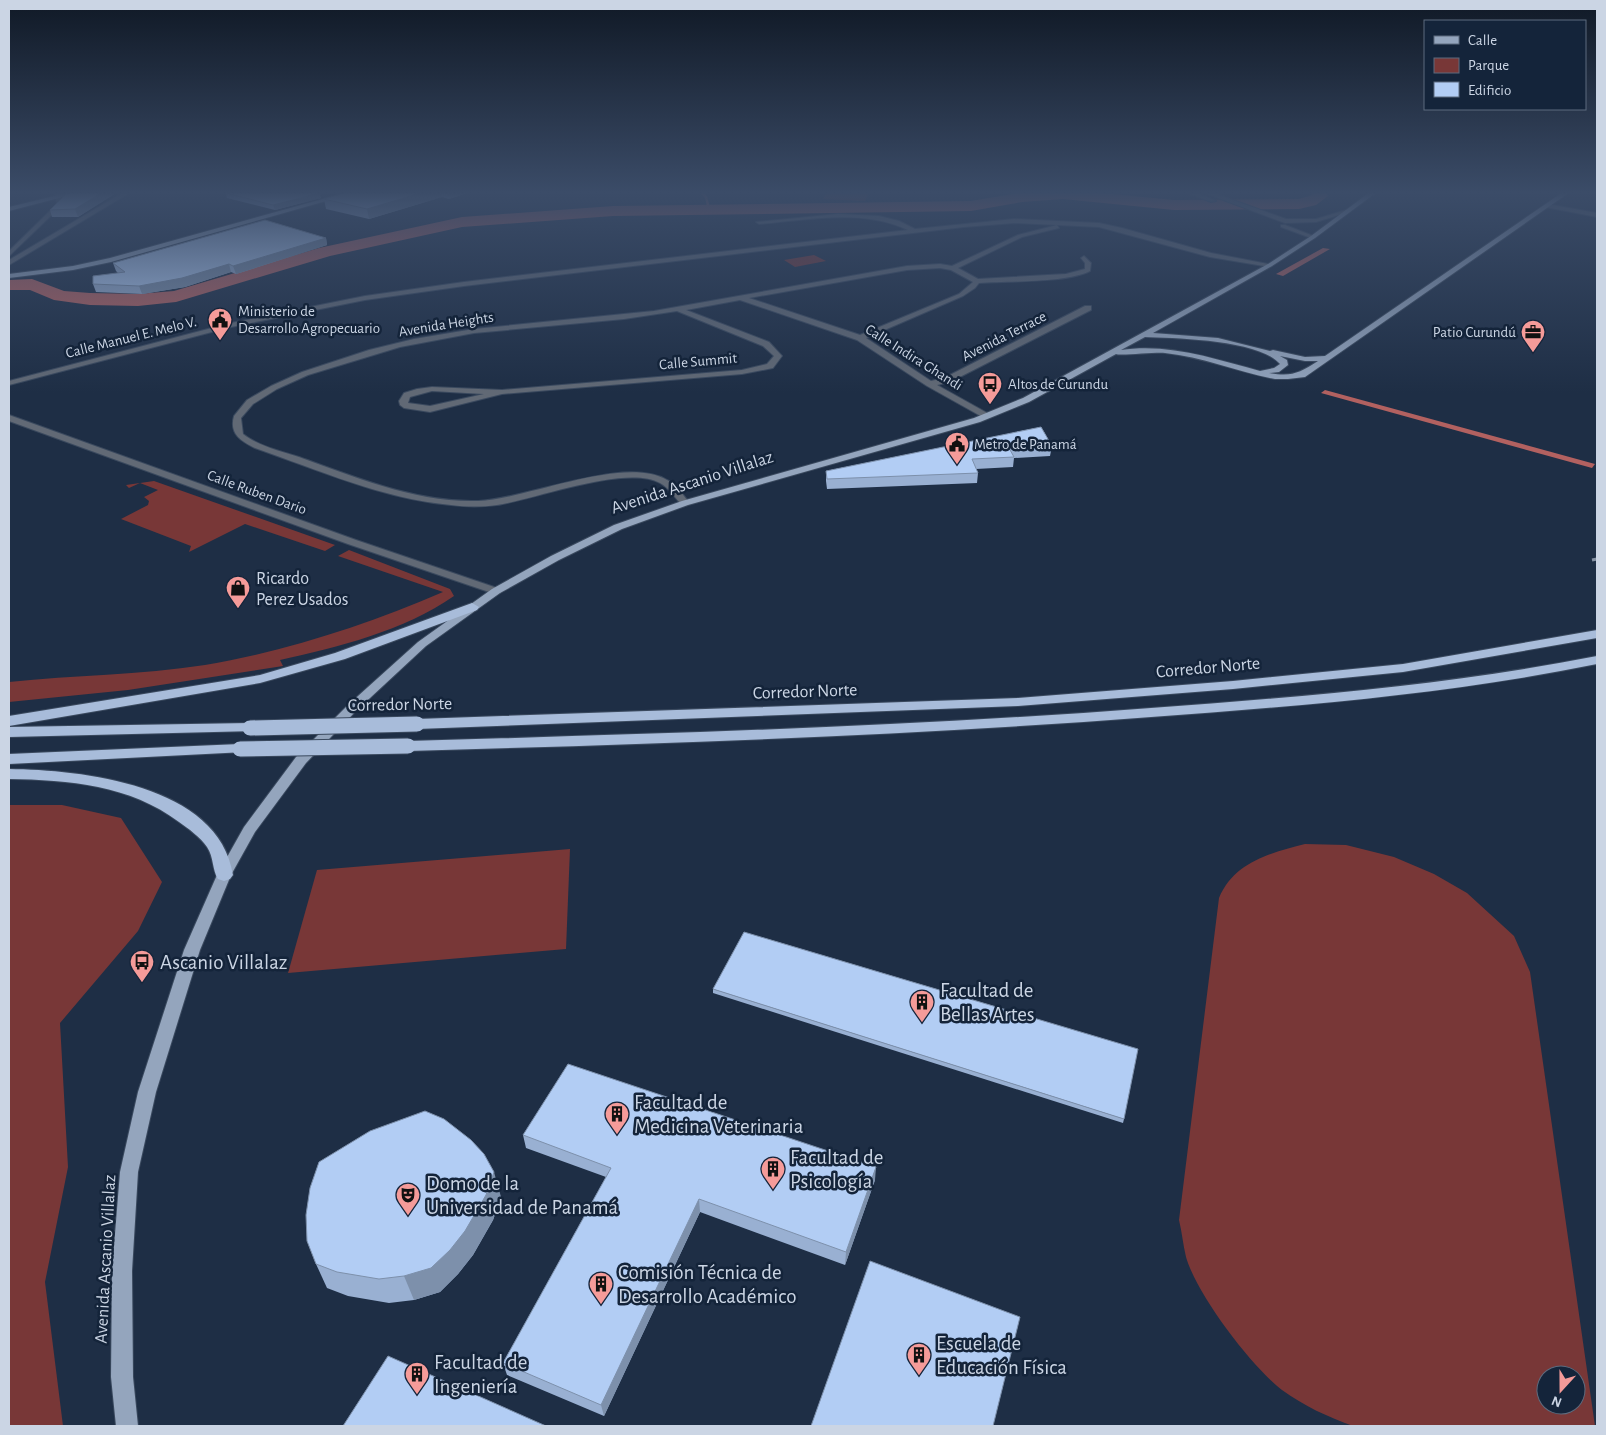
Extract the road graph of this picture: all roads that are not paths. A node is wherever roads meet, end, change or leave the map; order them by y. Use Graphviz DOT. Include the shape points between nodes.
graph roads {
  1 [pos="115,259"];
  2 [pos="673,259"];
  3 [pos="970,259"];
  4 [pos="1085,259"];
  5 [pos="1234,259"];
  6 [pos="1279,259"];
  7 [pos="1471,259"];
  8 [pos="1270,265"];
  9 [pos="953,268"];
  10 [pos="9,276"];
  11 [pos="977,281"];
  12 [pos="741,298"];
  13 [pos="1088,308"];
  14 [pos="677,309"];
  15 [pos="1176,316"];
  16 [pos="1143,335"];
  17 [pos="860,338"];
  18 [pos="1109,356"];
  19 [pos="1328,358"];
  20 [pos="1239,368"];
  21 [pos="9,383"];
  22 [pos="930,384"];
  23 [pos="502,392"];
  24 [pos="986,416"];
  25 [pos="9,418"];
  26 [pos="685,503"];
  27 [pos="496,591"];
  28 [pos="472,607"];
  29 [pos="1597,634"];
  30 [pos="1597,660"];
  31 [pos="9,721"];
  32 [pos="9,732"];
  33 [pos="9,759"];
  34 [pos="9,774"];
  35 [pos="224,875"];
  36 [pos="127,1426"];
  1 -- 10 [label="main road"];
  2 -- 21 [label="street, Calle Manuel E. Melo V." via="464,284 306,309 219,328"];
  3 -- 9 [label="street"];
  4 -- 11 [label="street" via="1088,270 1080,274"];
  5 -- 8 [label="street, Calle Manuel E. Melo V."];
  6 -- 8 [label="main road, Avenida Ascanio Villalaz"];
  7 -- 19 [label="main road, Avenida Ascanio Villalaz"];
  8 -- 15 [label="main road, Avenida Ascanio Villalaz"];
  9 -- 11 [label="street"];
  9 -- 12 [label="street, Avenida Heights" via="907,268"];
  11 -- 17 [label="street" via="973,288 961,295"];
  12 -- 14 [label="street, Avenida Heights"];
  12 -- 17 [label="street, Calle Indira Ghandi"];
  13 -- 22 [label="street, Avenida Terrace" via="947,380"];
  14 -- 23 [label="street, Calle Summit" via="766,344 778,356 770,366 742,372"];
  14 -- 26 [label="street, Avenida Heights" via="591,322 414,341 355,357 272,387 243,406 236,415 236,424 239,434 258,446 417,499 479,504 516,499 604,478 642,476 663,481"];
  15 -- 16 [label="main road, Avenida Ascanio Villalaz"];
  15 -- 19 [label="main road" via="1177,325 1189,330 1301,359"];
  16 -- 18 [label="main road, Avenida Ascanio Villalaz"];
  16 -- 20 [label="main road" via="1172,334 1220,341 1271,354 1284,364 1272,370"];
  17 -- 22 [label="street, Calle Indira Ghandi"];
  18 -- 20 [label="main road, Avenida Ascanio Villalaz" via="1134,350 1162,350"];
  18 -- 24 [label="main road, Avenida Ascanio Villalaz" via="1026,400"];
  19 -- 20 [label="main road, Avenida Ascanio Villalaz" via="1307,373 1295,377 1273,376"];
  22 -- 24 [label="street, Calle Indira Ghandi"];
  23 -- 23 [label="street" via="432,389 407,395 403,401 404,406 430,409"];
  24 -- 26 [label="main road, Avenida Ascanio Villalaz"];
  25 -- 27 [label="street, Calle Ruben Dario"];
  26 -- 27 [label="main road, Avenida Ascanio Villalaz" via="618,527"];
  27 -- 28 [label="main road, Avenida Ascanio Villalaz"];
  28 -- 31 [label="highway" via="314,665 259,679"];
  28 -- 35 [label="main road, Avenida Ascanio Villalaz" via="422,644 301,760 249,830"];
  29 -- 32 [label="highway, Corredor Norte, bridge" via="1404,668 1018,702 417,724"];
  30 -- 33 [label="highway, bridge" via="1406,692 1034,723 655,740 240,749"];
  34 -- 35 [label="highway" via="88,779 127,788 157,801 189,819 210,838 220,856"];
  35 -- 36 [label="main road, Avenida Ascanio Villalaz" via="192,950 147,1092 129,1172 122,1280 122,1377"];
}
